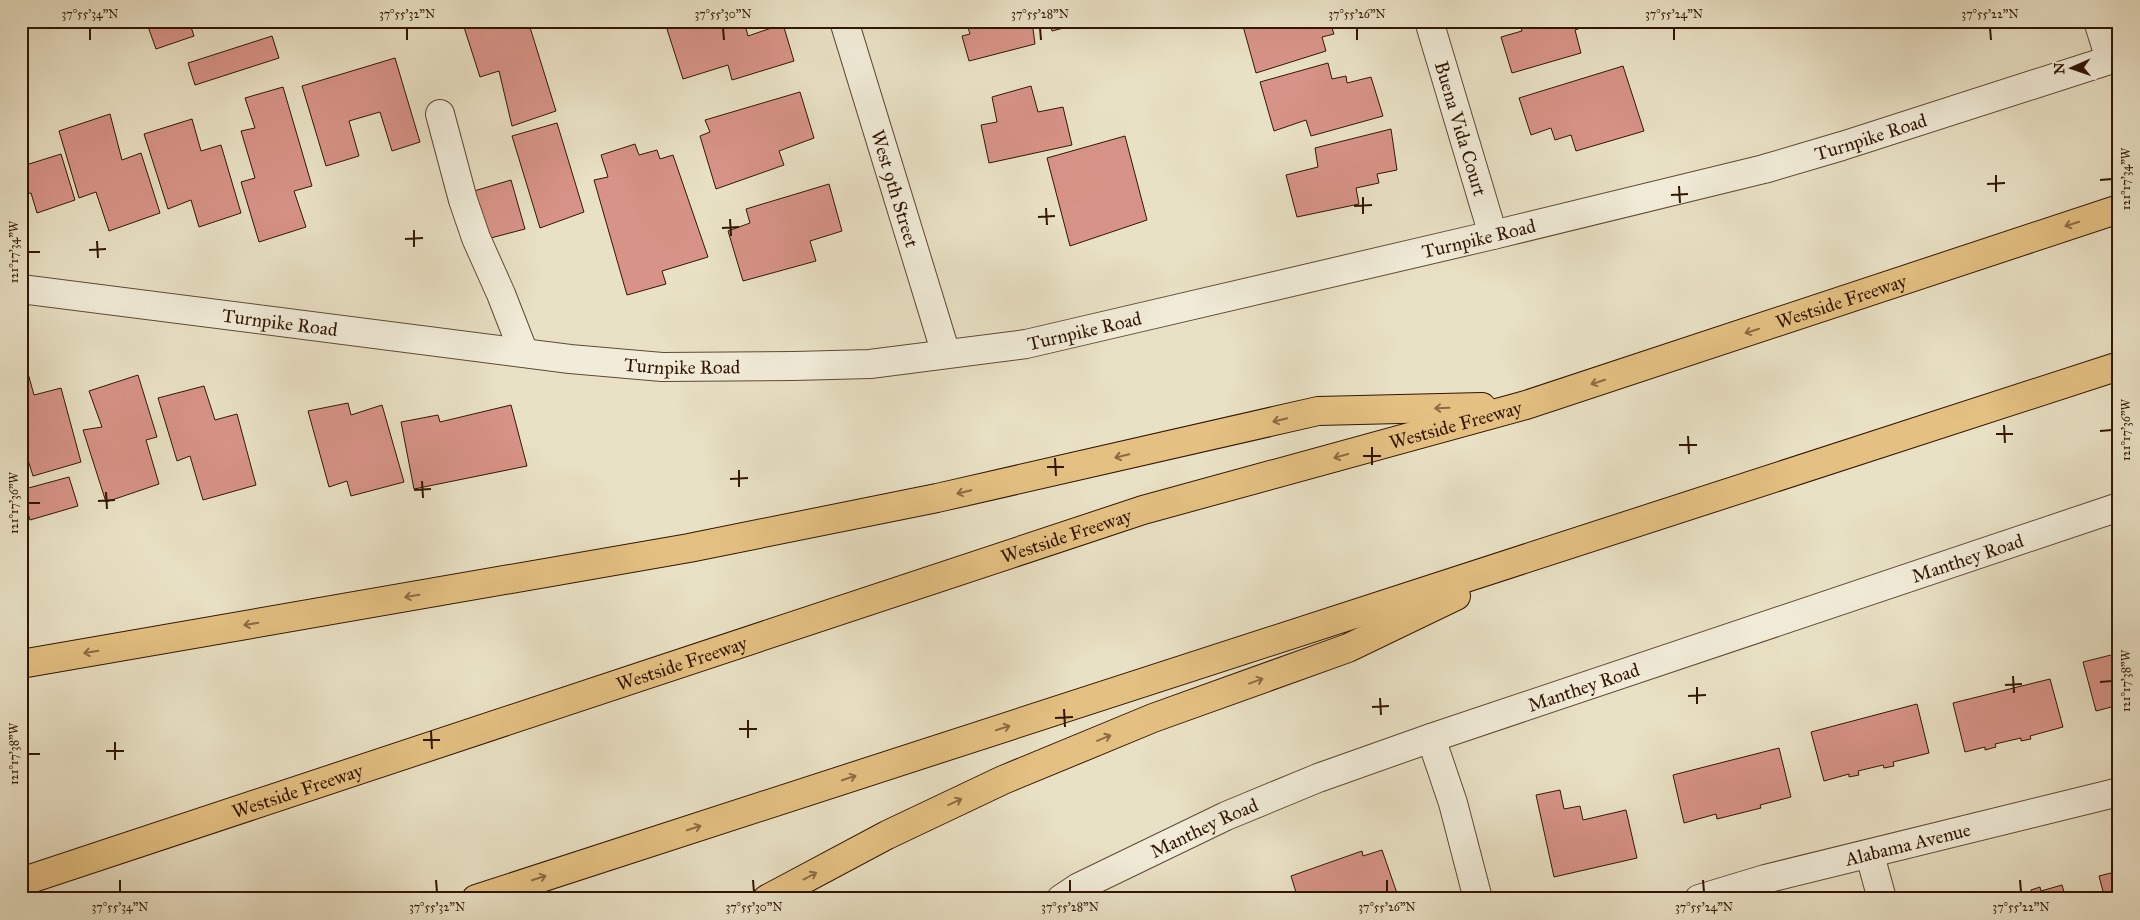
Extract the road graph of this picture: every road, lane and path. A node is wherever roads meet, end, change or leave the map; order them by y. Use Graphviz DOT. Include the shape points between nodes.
graph roads {
  1 [pos="844,21"];
  2 [pos="1429,21"];
  3 [pos="2098,21"];
  4 [pos="2114,58"];
  5 [pos="440,114"];
  6 [pos="2119,209"];
  7 [pos="1494,235"];
  8 [pos="21,289"];
  9 [pos="524,353"];
  10 [pos="946,354"];
  11 [pos="2119,366"];
  12 [pos="1526,406"];
  13 [pos="2119,507"];
  14 [pos="1554,550"];
  15 [pos="21,664"];
  16 [pos="1431,738"];
  17 [pos="2119,792"];
  18 [pos="1870,855"];
  19 [pos="21,882"];
  20 [pos="476,899"];
  21 [pos="767,899"];
  22 [pos="1060,899"];
  23 [pos="1478,899"];
  24 [pos="1700,899"];
  25 [pos="1882,899"];
  1 -- 10 [label="street, West 9th Street"];
  2 -- 7 [label="street, Buena Vida Court"];
  3 -- 4 [label="street"];
  4 -- 7 [label="street, Turnpike Road" via="1764,169"];
  5 -- 9 [label="street" via="476,238"];
  6 -- 12 [label="highway, Westside Freeway, one-way"];
  7 -- 10 [label="street, Turnpike Road" via="1026,344"];
  8 -- 9 [label="street, Turnpike Road"];
  9 -- 10 [label="street, Turnpike Road" via="662,366 870,364"];
  11 -- 14 [label="highway"];
  12 -- 15 [label="highway, one-way" via="1318,411 937,498 689,548"];
  12 -- 19 [label="highway, Westside Freeway, one-way" via="1143,510"];
  13 -- 16 [label="street, Manthey Road"];
  20 -- 14 [label="highway, one-way"];
  21 -- 14 [label="highway, one-way" via="887,835 1003,780 1153,718 1348,648"];
  16 -- 22 [label="street, Manthey Road" via="1318,778 1226,816"];
  16 -- 23 [label="street" via="1453,803"];
  17 -- 18 [label="street, Alabama Avenue"];
  18 -- 24 [label="street, Alabama Avenue"];
  18 -- 25 [label="street"];
}
